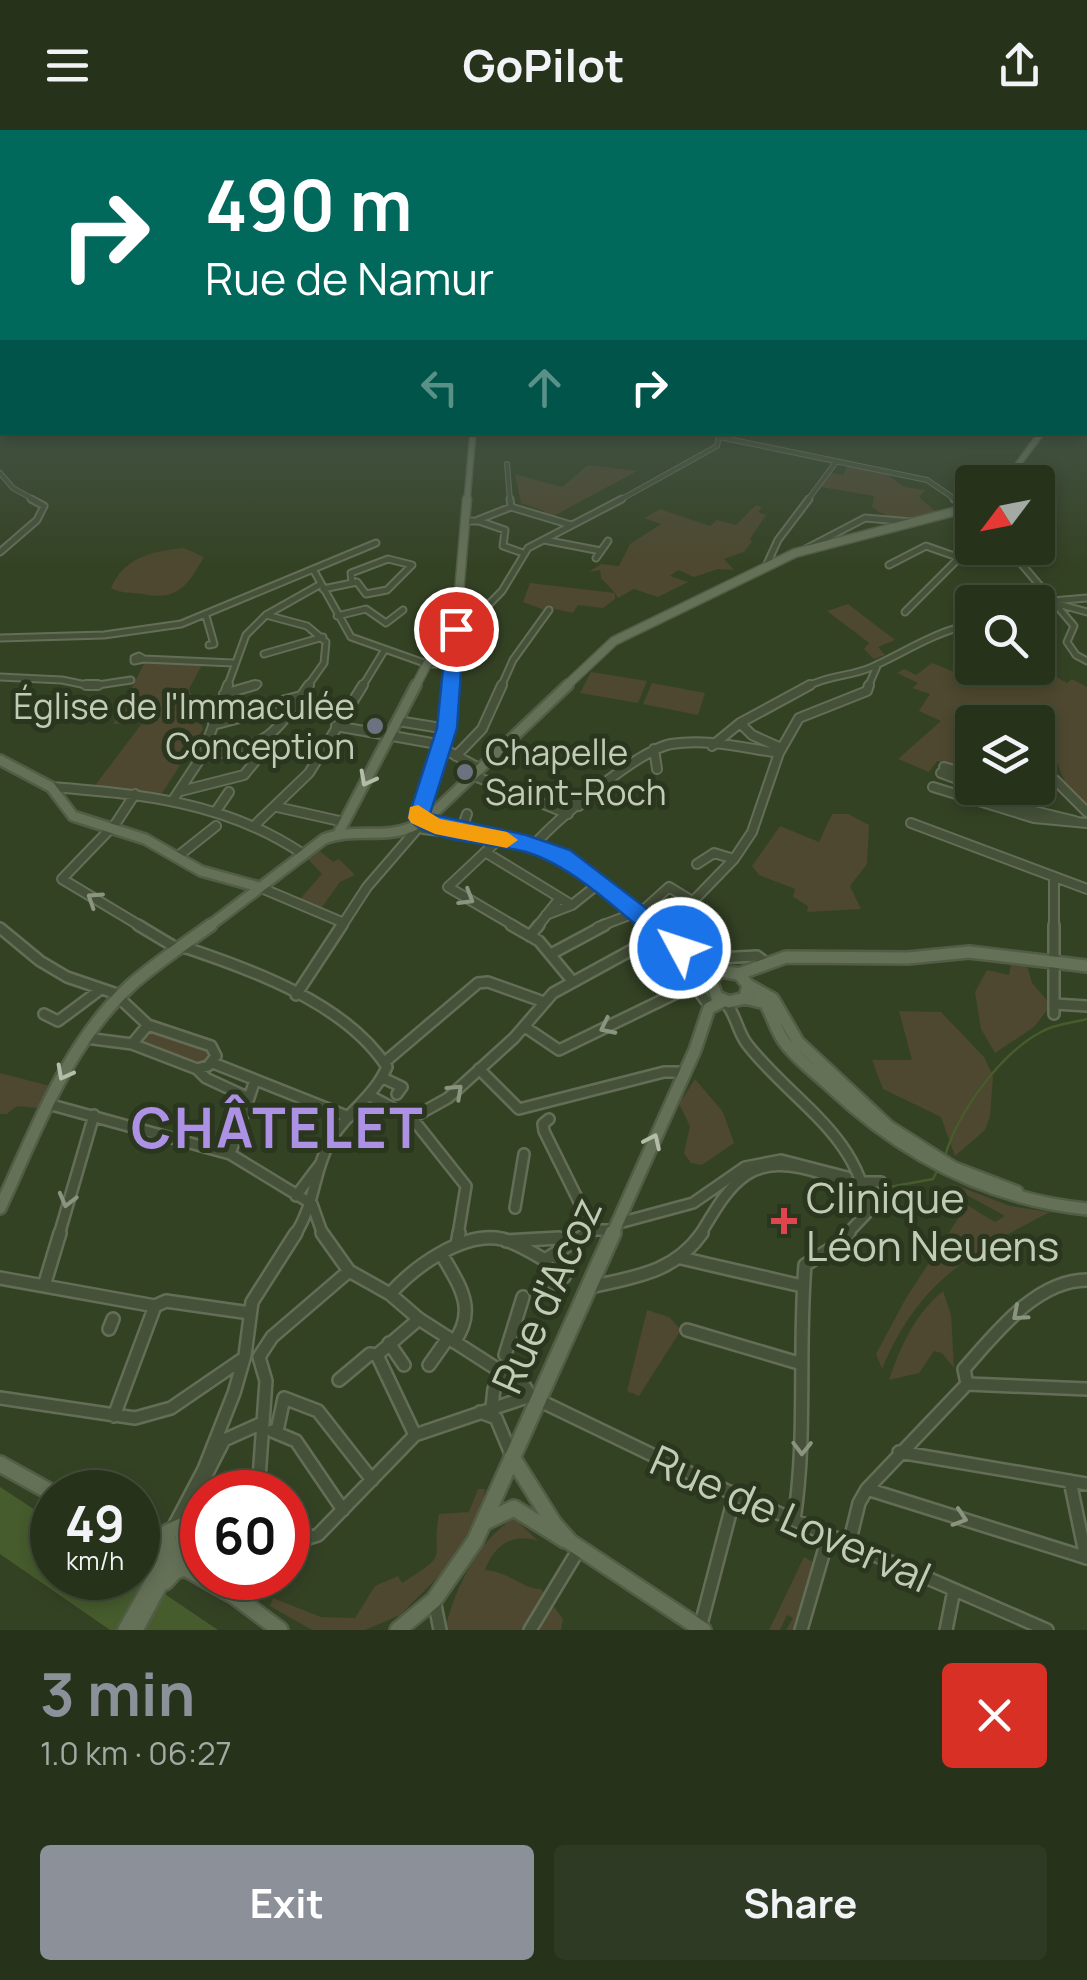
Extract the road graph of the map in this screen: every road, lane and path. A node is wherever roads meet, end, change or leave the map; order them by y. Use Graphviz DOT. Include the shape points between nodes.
graph roads {
  1 [pos="473,435"];
  2 [pos="717,435"];
  3 [pos="1040,435"];
  4 [pos="836,462"];
  5 [pos="507,464"];
  6 [pos="1018,465"];
  7 [pos="0,473"];
  8 [pos="955,498"];
  9 [pos="511,507"];
  10 [pos="955,512"];
  11 [pos="476,520"];
  12 [pos="465,521"];
  13 [pos="907,522"];
  14 [pos="517,523"];
  15 [pos="570,525"];
  16 [pos="505,530"];
  17 [pos="544,540"];
  18 [pos="608,541"];
  19 [pos="376,543"];
  20 [pos="814,545"];
  21 [pos="505,548"];
  22 [pos="0,552"];
  23 [pos="523,554"];
  24 [pos="955,556"];
  25 [pos="502,560"];
  26 [pos="955,563"];
  27 [pos="890,564"];
  28 [pos="1021,565"];
  29 [pos="766,566"];
  30 [pos="313,568"];
  31 [pos="352,582"];
  32 [pos="1036,585"];
  33 [pos="322,586"];
  34 [pos="262,592"];
  35 [pos="273,597"];
  36 [pos="1087,598"];
  37 [pos="1055,602"];
  38 [pos="1055,603"];
  39 [pos="1055,605"];
  40 [pos="404,610"];
  41 [pos="549,610"];
  42 [pos="904,612"];
  43 [pos="1087,612"];
  44 [pos="266,614"];
  45 [pos="206,616"];
  46 [pos="337,616"];
  47 [pos="955,628"];
  48 [pos="348,635"];
  49 [pos="0,638"];
  50 [pos="454,639"];
  51 [pos="325,640"];
  52 [pos="209,645"];
  53 [pos="384,650"];
  54 [pos="264,654"];
  55 [pos="144,659"];
  56 [pos="1086,660"];
  57 [pos="233,663"];
  58 [pos="427,664"];
  59 [pos="453,664"];
  60 [pos="878,664"];
  61 [pos="0,677"];
  62 [pos="131,680"];
  63 [pos="258,684"];
  64 [pos="224,694"];
  65 [pos="301,696"];
  66 [pos="264,706"];
  67 [pos="252,715"];
  68 [pos="398,721"];
  69 [pos="740,722"];
  70 [pos="213,724"];
  71 [pos="336,726"];
  72 [pos="447,728"];
  73 [pos="390,735"];
  74 [pos="253,745"];
  75 [pos="712,746"];
  76 [pos="442,747"];
  77 [pos="654,750"];
  78 [pos="780,750"];
  79 [pos="0,751"];
  80 [pos="456,756"];
  81 [pos="201,758"];
  82 [pos="3,762"];
  83 [pos="657,769"];
  84 [pos="943,770"];
  85 [pos="475,772"];
  86 [pos="955,774"];
  87 [pos="1055,780"];
  88 [pos="933,786"];
  89 [pos="51,787"];
  90 [pos="181,792"];
  91 [pos="230,792"];
  92 [pos="554,793"];
  93 [pos="135,794"];
  94 [pos="173,800"];
  95 [pos="1007,805"];
  96 [pos="579,806"];
  97 [pos="278,807"];
  98 [pos="216,811"];
  99 [pos="1087,812"];
  100 [pos="468,814"];
  101 [pos="568,814"];
  102 [pos="1074,822"];
  103 [pos="257,823"];
  104 [pos="1087,823"];
  105 [pos="422,824"];
  106 [pos="911,824"];
  107 [pos="216,826"];
  108 [pos="342,827"];
  109 [pos="112,828"];
  110 [pos="460,832"];
  111 [pos="389,836"];
  112 [pos="497,841"];
  113 [pos="534,845"];
  114 [pos="402,846"];
  115 [pos="485,852"];
  116 [pos="303,854"];
  117 [pos="177,857"];
  118 [pos="734,859"];
  119 [pos="697,864"];
  120 [pos="1054,878"];
  121 [pos="596,884"];
  122 [pos="257,886"];
  123 [pos="1087,889"];
  124 [pos="560,898"];
  125 [pos="692,901"];
  126 [pos="572,905"];
  127 [pos="636,914"];
  128 [pos="546,915"];
  129 [pos="344,923"];
  130 [pos="0,928"];
  131 [pos="660,934"];
  132 [pos="530,936"];
  133 [pos="671,945"];
  134 [pos="180,947"];
  135 [pos="551,954"];
  136 [pos="765,962"];
  137 [pos="1054,964"];
  138 [pos="1087,966"];
  139 [pos="715,974"];
  140 [pos="573,982"];
  141 [pos="694,986"];
  142 [pos="101,988"];
  143 [pos="743,989"];
  144 [pos="292,993"];
  145 [pos="120,998"];
  146 [pos="723,1001"];
  147 [pos="544,1002"];
  148 [pos="706,1002"];
  149 [pos="1087,1006"];
  150 [pos="44,1014"];
  151 [pos="148,1025"];
  152 [pos="525,1026"];
  153 [pos="738,1029"];
  154 [pos="85,1038"];
  155 [pos="132,1044"];
  156 [pos="386,1061"];
  157 [pos="213,1062"];
  158 [pos="196,1068"];
  159 [pos="480,1070"];
  160 [pos="685,1072"];
  161 [pos="383,1078"];
  162 [pos="255,1080"];
  163 [pos="397,1094"];
  164 [pos="372,1097"];
  165 [pos="249,1098"];
  166 [pos="48,1104"];
  167 [pos="94,1115"];
  168 [pos="349,1117"];
  169 [pos="412,1118"];
  170 [pos="549,1119"];
  171 [pos="230,1154"];
  172 [pos="524,1154"];
  173 [pos="321,1163"];
  174 [pos="953,1171"];
  175 [pos="856,1182"];
  176 [pos="881,1182"];
  177 [pos="296,1196"];
  178 [pos="711,1196"];
  179 [pos="312,1204"];
  180 [pos="1087,1206"];
  181 [pos="0,1208"];
  182 [pos="515,1208"];
  183 [pos="613,1227"];
  184 [pos="592,1230"];
  185 [pos="506,1241"];
  186 [pos="457,1244"];
  187 [pos="570,1244"];
  188 [pos="557,1254"];
  189 [pos="442,1255"];
  190 [pos="681,1258"];
  191 [pos="349,1272"];
  192 [pos="0,1278"];
  193 [pos="1087,1280"];
  194 [pos="554,1283"];
  195 [pos="44,1286"];
  196 [pos="802,1286"];
  197 [pos="589,1287"];
  198 [pos="390,1294"];
  199 [pos="523,1297"];
  200 [pos="155,1306"];
  201 [pos="250,1313"];
  202 [pos="418,1318"];
  203 [pos="687,1330"];
  204 [pos="451,1340"];
  205 [pos="390,1343"];
  206 [pos="377,1355"];
  207 [pos="259,1357"];
  208 [pos="244,1358"];
  209 [pos="802,1364"];
  210 [pos="404,1365"];
  211 [pos="429,1365"];
  212 [pos="501,1366"];
  213 [pos="339,1380"];
  214 [pos="967,1384"];
  215 [pos="1087,1389"];
  216 [pos="0,1398"];
  217 [pos="534,1399"];
  218 [pos="486,1410"];
  219 [pos="114,1416"];
  220 [pos="267,1428"];
  221 [pos="416,1435"];
  222 [pos="220,1438"];
  223 [pos="900,1452"];
  224 [pos="512,1457"];
  225 [pos="0,1464"];
  226 [pos="261,1470"];
  227 [pos="372,1480"];
  228 [pos="1070,1481"];
  229 [pos="30,1483"];
  230 [pos="1087,1484"];
  231 [pos="867,1489"];
  232 [pos="736,1494"];
  233 [pos="343,1510"];
  234 [pos="794,1520"];
  235 [pos="484,1522"];
  236 [pos="160,1532"];
  237 [pos="829,1534"];
  238 [pos="177,1537"];
  239 [pos="310,1537"];
  240 [pos="180,1540"];
  241 [pos="180,1541"];
  242 [pos="849,1544"];
  243 [pos="574,1545"];
  244 [pos="1086,1558"];
  245 [pos="160,1576"];
  246 [pos="954,1590"];
  247 [pos="146,1600"];
  248 [pos="151,1600"];
  249 [pos="240,1600"];
  250 [pos="427,1606"];
  251 [pos="701,1629"];
  252 [pos="126,1630"];
  253 [pos="135,1630"];
  254 [pos="280,1630"];
  255 [pos="398,1630"];
  256 [pos="440,1630"];
  257 [pos="530,1630"];
  258 [pos="801,1630"];
  259 [pos="946,1630"];
  260 [pos="1047,1630"];
  1 -- 12 [label="main road"];
  2 -- 4 [label="street"];
  2 -- 15 [label="street" via="717,446 700,458"];
  3 -- 6 [label="main road"];
  4 -- 8 [label="street" via="927,480"];
  4 -- 29 [label="street"];
  5 -- 9 [label="street"];
  7 -- 22 [label="street" via="44,506"];
  9 -- 11 [label="street"];
  9 -- 15 [label="street"];
  10 -- 13 [label="main road"];
  11 -- 12 [label="street"];
  11 -- 16 [label="street"];
  12 -- 50 [label="main road"];
  13 -- 20 [label="main road"];
  13 -- 20 [label="street" via="865,518"];
  14 -- 16 [label="street"];
  15 -- 17 [label="street"];
  16 -- 21 [label="street"];
  17 -- 18 [label="street" via="598,554"];
  17 -- 23 [label="street"];
  19 -- 30 [label="street"];
  20 -- 29 [label="main road"];
  21 -- 23 [label="street"];
  21 -- 25 [label="street"];
  23 -- 50 [label="street" via="502,591"];
  24 -- 27 [label="street" via="926,546"];
  26 -- 42 [label="street"];
  28 -- 32 [label="street"];
  29 -- 85 [label="main road" via="614,641"];
  30 -- 33 [label="street"];
  30 -- 34 [label="street"];
  31 -- 31 [label="street" via="370,595 383,592 412,566 388,559 350,572"];
  31 -- 33 [label="street"];
  33 -- 44 [label="street"];
  33 -- 46 [label="street"];
  34 -- 35 [label="street"];
  34 -- 45 [label="street"];
  36 -- 37 [label="street"];
  38 -- 43 [label="street"];
  39 -- 56 [label="street" via="1074,626 1067,642"];
  40 -- 46 [label="street" via="386,623 366,609"];
  41 -- 80 [label="street" via="514,660 482,729"];
  44 -- 51 [label="street" via="307,626"];
  44 -- 57 [label="street"];
  45 -- 49 [label="street" via="132,633"];
  45 -- 52 [label="street" via="214,644"];
  46 -- 48 [label="street"];
  47 -- 60 [label="street"];
  48 -- 51 [label="street"];
  48 -- 53 [label="street"];
  50 -- 58 [label="main road"];
  50 -- 59 [label="main road"];
  51 -- 54 [label="street"];
  51 -- 65 [label="street" via="326,660"];
  53 -- 58 [label="street"];
  53 -- 71 [label="street"];
  55 -- 57 [label="street"];
  57 -- 64 [label="street"];
  58 -- 59 [label="street"];
  58 -- 68 [label="main road"];
  59 -- 72 [label="main road"];
  60 -- 69 [label="street" via="828,675"];
  60 -- 78 [label="street" via="868,690 799,718"];
  61 -- 62 [label="street" via="91,686"];
  63 -- 64 [label="street"];
  64 -- 70 [label="street"];
  65 -- 66 [label="street"];
  65 -- 74 [label="street" via="268,740"];
  67 -- 70 [label="street"];
  68 -- 72 [label="street"];
  68 -- 73 [label="main road"];
  69 -- 75 [label="street"];
  69 -- 78 [label="street"];
  70 -- 81 [label="street"];
  71 -- 73 [label="street"];
  71 -- 97 [label="street"];
  72 -- 76 [label="main road"];
  73 -- 76 [label="street"];
  73 -- 108 [label="main road, one-way"];
  74 -- 81 [label="street"];
  74 -- 90 [label="street" via="257,759 244,774"];
  75 -- 77 [label="street"];
  75 -- 78 [label="street"];
  76 -- 80 [label="street"];
  76 -- 105 [label="main road"];
  77 -- 83 [label="street"];
  77 -- 96 [label="street"];
  78 -- 118 [label="street" via="752,832"];
  79 -- 82 [label="street"];
  80 -- 85 [label="street"];
  81 -- 90 [label="street"];
  82 -- 89 [label="main road"];
  84 -- 86 [label="street"];
  85 -- 101 [label="street"];
  85 -- 105 [label="main road"];
  87 -- 99 [label="street"];
  88 -- 102 [label="street" via="1034,818"];
  89 -- 93 [label="street"];
  89 -- 109 [label="main road" via="72,816"];
  90 -- 94 [label="street"];
  91 -- 98 [label="street"];
  92 -- 96 [label="street"];
  93 -- 94 [label="street"];
  93 -- 109 [label="street"];
  94 -- 98 [label="street"];
  95 -- 102 [label="street"];
  96 -- 101 [label="street"];
  97 -- 103 [label="street"];
  97 -- 108 [label="street"];
  98 -- 103 [label="street"];
  100 -- 110 [label="street"];
  101 -- 113 [label="street"];
  102 -- 104 [label="street"];
  103 -- 116 [label="street"];
  105 -- 110 [label="main road"];
  105 -- 111 [label="main road"];
  105 -- 112 [label="street"];
  105 -- 114 [label="street"];
  106 -- 120 [label="street"];
  107 -- 117 [label="street"];
  108 -- 111 [label="main road"];
  108 -- 116 [label="main road"];
  109 -- 117 [label="main road"];
  134 -- 109 [label="street, one-way" via="62,878"];
  110 -- 113 [label="main road"];
  111 -- 114 [label="street"];
  112 -- 115 [label="street"];
  112 -- 121 [label="street" via="554,856"];
  113 -- 127 [label="main road" via="576,864"];
  114 -- 129 [label="street"];
  115 -- 124 [label="street"];
  115 -- 132 [label="street, one-way" via="448,887"];
  116 -- 122 [label="main road"];
  117 -- 122 [label="main road"];
  118 -- 119 [label="street" via="718,851"];
  118 -- 125 [label="street"];
  120 -- 123 [label="street"];
  120 -- 137 [label="street"];
  121 -- 126 [label="street"];
  121 -- 127 [label="street"];
  122 -- 129 [label="street"];
  122 -- 134 [label="main road"];
  124 -- 126 [label="street"];
  124 -- 128 [label="street"];
  125 -- 127 [label="street" via="669,887"];
  125 -- 131 [label="street"];
  126 -- 128 [label="street"];
  127 -- 131 [label="main road"];
  127 -- 135 [label="street"];
  128 -- 132 [label="street"];
  129 -- 144 [label="street"];
  130 -- 142 [label="street" via="40,961"];
  131 -- 133 [label="street"];
  131 -- 139 [label="main road"];
  131 -- 140 [label="street"];
  132 -- 135 [label="street"];
  133 -- 139 [label="street"];
  133 -- 141 [label="street"];
  134 -- 144 [label="street" via="226,960"];
  134 -- 145 [label="main road"];
  135 -- 140 [label="street"];
  136 -- 137 [label="main road" via="981,952"];
  136 -- 139 [label="street" via="757,956"];
  136 -- 143 [label="main road"];
  137 -- 138 [label="main road"];
  137 -- 149 [label="street" via="1054,1009"];
  139 -- 141 [label="street"];
  139 -- 143 [label="main road"];
  139 -- 146 [label="main road"];
  140 -- 147 [label="street"];
  141 -- 148 [label="street"];
  141 -- 152 [label="street, one-way" via="558,1050"];
  142 -- 145 [label="street"];
  142 -- 150 [label="street" via="58,1022"];
  143 -- 146 [label="main road"];
  143 -- 153 [label="street"];
  143 -- 174 [label="main road" via="766,1004 792,1050 872,1124"];
  144 -- 156 [label="street" via="358,1033"];
  145 -- 151 [label="street"];
  145 -- 154 [label="main road"];
  146 -- 153 [label="street"];
  146 -- 160 [label="main road, Rue d'Acoz" via="709,1008"];
  147 -- 152 [label="street"];
  147 -- 156 [label="street" via="478,983"];
  151 -- 155 [label="street"];
  151 -- 157 [label="street" via="214,1047"];
  152 -- 159 [label="street"];
  153 -- 175 [label="street" via="836,1134"];
  154 -- 155 [label="street"];
  154 -- 166 [label="main road, one-way"];
  155 -- 158 [label="street"];
  156 -- 161 [label="street"];
  157 -- 158 [label="street"];
  157 -- 162 [label="street"];
  158 -- 165 [label="street"];
  159 -- 160 [label="street" via="519,1109"];
  169 -- 159 [label="street, one-way" via="444,1102"];
  183 -- 160 [label="main road, Rue d'Acoz, one-way"];
  161 -- 163 [label="street" via="402,1087"];
  161 -- 164 [label="street"];
  162 -- 165 [label="street"];
  162 -- 168 [label="street"];
  164 -- 168 [label="street"];
  164 -- 169 [label="street"];
  165 -- 171 [label="street"];
  166 -- 167 [label="street"];
  166 -- 181 [label="main road"];
  167 -- 171 [label="street"];
  167 -- 195 [label="street, one-way"];
  168 -- 173 [label="street"];
  169 -- 186 [label="street" via="466,1186"];
  170 -- 184 [label="street" via="544,1131"];
  171 -- 177 [label="street"];
  172 -- 182 [label="street"];
  173 -- 177 [label="street"];
  173 -- 179 [label="street"];
  174 -- 180 [label="main road"];
  174 -- 180 [label="main road" via="1019,1200"];
  175 -- 176 [label="street"];
  175 -- 178 [label="street" via="791,1166 767,1168"];
  175 -- 196 [label="street" via="868,1212 837,1245 805,1265"];
  177 -- 179 [label="street"];
  178 -- 183 [label="street"];
  178 -- 190 [label="street" via="700,1233"];
  179 -- 191 [label="street" via="324,1238"];
  179 -- 201 [label="street" via="262,1276"];
  183 -- 184 [label="street"];
  183 -- 197 [label="main road, Rue d'Acoz"];
  184 -- 187 [label="street"];
  185 -- 186 [label="street" via="478,1237"];
  185 -- 187 [label="street" via="559,1238"];
  185 -- 188 [label="street" via="545,1260"];
  186 -- 189 [label="street"];
  187 -- 188 [label="street"];
  188 -- 194 [label="street" via="564,1277"];
  189 -- 198 [label="street"];
  189 -- 204 [label="street" via="463,1289 465,1326"];
  190 -- 196 [label="street"];
  190 -- 197 [label="street"];
  191 -- 198 [label="street"];
  191 -- 207 [label="street"];
  192 -- 195 [label="street"];
  193 -- 214 [label="street, one-way" via="1070,1281 1025,1308 964,1369"];
  195 -- 200 [label="street"];
  196 -- 209 [label="street"];
  197 -- 217 [label="main road, Rue d'Acoz"];
  198 -- 202 [label="street, Rue de Loverval"];
  199 -- 212 [label="street"];
  200 -- 201 [label="street" via="166,1301"];
  200 -- 219 [label="street"];
  201 -- 208 [label="street"];
  202 -- 204 [label="street, Rue de Loverval"];
  202 -- 205 [label="street"];
  203 -- 209 [label="street"];
  204 -- 211 [label="street"];
  204 -- 212 [label="street, Rue de Loverval"];
  205 -- 206 [label="street"];
  205 -- 210 [label="street"];
  206 -- 213 [label="street"];
  206 -- 221 [label="street"];
  207 -- 208 [label="street"];
  207 -- 220 [label="street"];
  208 -- 219 [label="street" via="172,1408"];
  208 -- 222 [label="street"];
  209 -- 234 [label="street, one-way" via="802,1468"];
  212 -- 217 [label="street, Rue de Loverval"];
  212 -- 218 [label="street"];
  214 -- 215 [label="street"];
  214 -- 223 [label="street"];
  216 -- 219 [label="street"];
  217 -- 218 [label="street"];
  217 -- 224 [label="main road, Rue d'Acoz"];
  217 -- 232 [label="street, Rue de Loverval"];
  218 -- 221 [label="street"];
  218 -- 224 [label="street"];
  220 -- 222 [label="street"];
  220 -- 226 [label="street"];
  220 -- 227 [label="street" via="284,1398 318,1412"];
  220 -- 233 [label="street" via="306,1454"];
  221 -- 227 [label="street"];
  222 -- 238 [label="street"];
  223 -- 228 [label="street"];
  223 -- 231 [label="street"];
  224 -- 235 [label="main road, Rue d'Acoz"];
  224 -- 243 [label="main road"];
  225 -- 229 [label="main road"];
  227 -- 233 [label="street"];
  228 -- 230 [label="street"];
  228 -- 244 [label="street"];
  231 -- 242 [label="street"];
  231 -- 244 [label="street, one-way"];
  232 -- 234 [label="street, Rue de Loverval"];
  232 -- 251 [label="street"];
  233 -- 239 [label="street"];
  234 -- 237 [label="street, Rue de Loverval"];
  235 -- 243 [label="main road" via="514,1508"];
  235 -- 250 [label="main road, Rue d'Acoz"];
  236 -- 238 [label="main road"];
  237 -- 242 [label="street, Rue de Loverval"];
  237 -- 258 [label="street"];
  238 -- 240 [label="main road"];
  238 -- 241 [label="main road"];
  238 -- 245 [label="main road"];
  242 -- 246 [label="street, Rue de Loverval"];
  243 -- 251 [label="main road"];
  243 -- 257 [label="street"];
  246 -- 259 [label="street"];
  246 -- 260 [label="street, Rue de Loverval"];
  247 -- 252 [label="main road"];
  248 -- 253 [label="main road"];
  249 -- 254 [label="main road"];
  250 -- 255 [label="main road, Rue d'Acoz"];
  250 -- 256 [label="street"];
}
